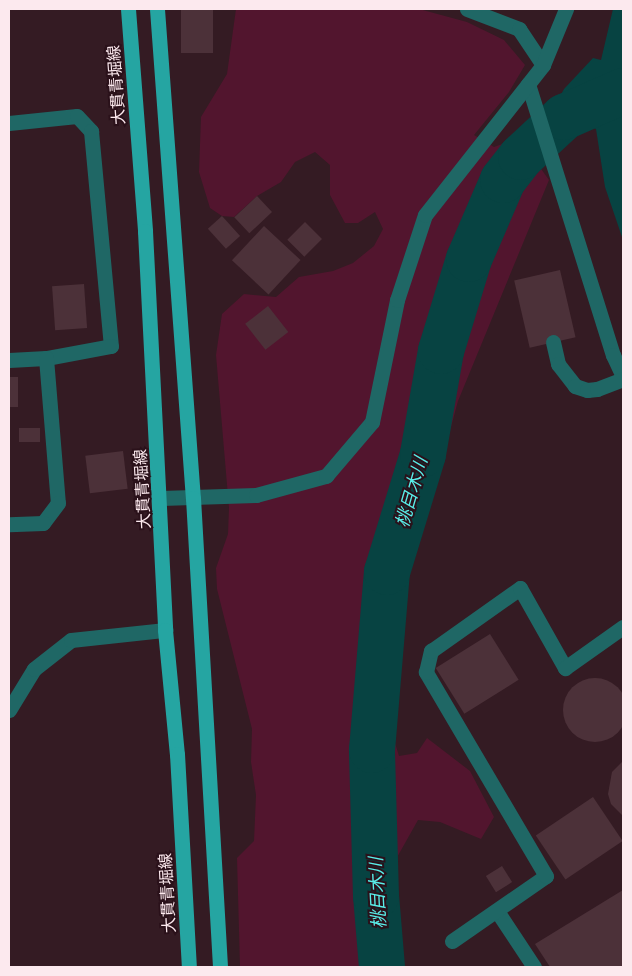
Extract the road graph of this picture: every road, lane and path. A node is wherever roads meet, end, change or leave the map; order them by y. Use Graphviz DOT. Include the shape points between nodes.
graph roads {
  1 [pos="128,9"];
  2 [pos="157,9"];
  3 [pos="467,9"];
  4 [pos="566,9"];
  5 [pos="542,65"];
  6 [pos="528,84"];
  7 [pos="9,123"];
  8 [pos="553,342"];
  9 [pos="46,358"];
  10 [pos="9,360"];
  11 [pos="623,378"];
  12 [pos="160,498"];
  13 [pos="193,498"];
  14 [pos="9,524"];
  15 [pos="623,627"];
  16 [pos="166,630"];
  17 [pos="9,710"];
  18 [pos="497,911"];
  19 [pos="452,941"];
  20 [pos="189,967"];
  21 [pos="220,967"];
  22 [pos="534,967"];
  1 -- 12 [label="main road, 大貫青堀線"];
  2 -- 13 [label="main road"];
  3 -- 5 [label="street" via="519,29"];
  4 -- 5 [label="street"];
  5 -- 6 [label="street"];
  6 -- 11 [label="street" via="612,354"];
  6 -- 13 [label="street" via="425,216 397,300 372,422 326,476 256,495"];
  7 -- 9 [label="street" via="77,116 92,131 110,346"];
  8 -- 11 [label="street" via="558,364 575,386 597,389"];
  9 -- 10 [label="street"];
  9 -- 14 [label="street" via="58,503 43,523"];
  12 -- 13 [label="street"];
  12 -- 16 [label="main road, 大貫青堀線"];
  13 -- 21 [label="main road"];
  15 -- 18 [label="street" via="565,668 520,588 431,651 426,672 546,876"];
  16 -- 17 [label="street" via="70,640 34,669"];
  16 -- 20 [label="main road, 大貫青堀線" via="177,754"];
  18 -- 19 [label="street"];
  18 -- 22 [label="street"];
}
